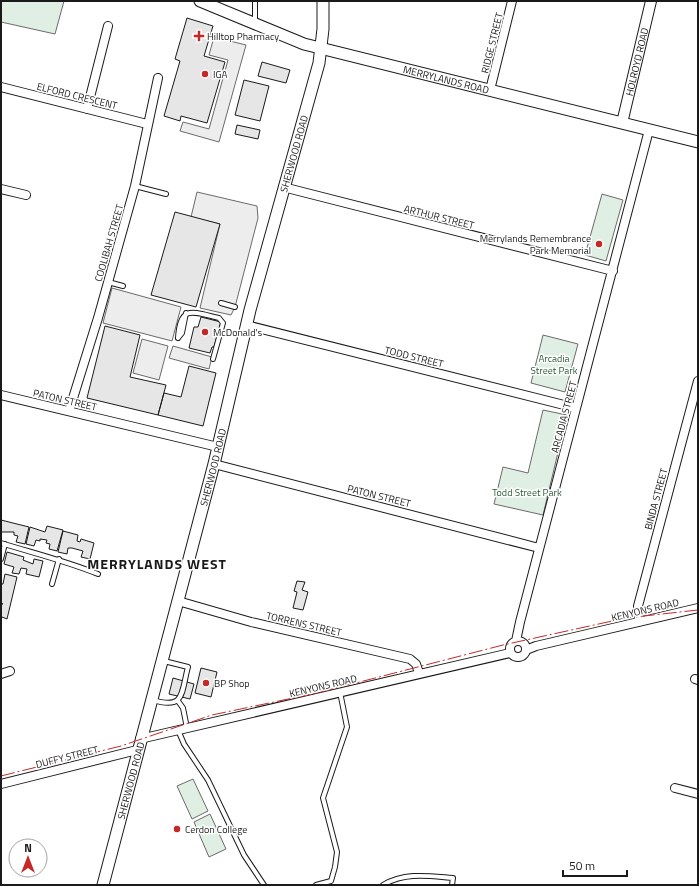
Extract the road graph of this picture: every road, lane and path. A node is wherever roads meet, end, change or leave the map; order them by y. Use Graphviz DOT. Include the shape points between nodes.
graph roads {
  1 [pos="200,1"];
  2 [pos="255,1"];
  3 [pos="323,1"];
  4 [pos="512,1"];
  5 [pos="651,1"];
  6 [pos="255,24"];
  7 [pos="108,26"];
  8 [pos="321,48"];
  9 [pos="158,78"];
  10 [pos="1,87"];
  11 [pos="490,90"];
  12 [pos="87,109"];
  13 [pos="622,123"];
  14 [pos="148,124"];
  15 [pos="649,130"];
  16 [pos="698,142"];
  17 [pos="135,186"];
  18 [pos="283,187"];
  19 [pos="1,189"];
  20 [pos="166,194"];
  21 [pos="26,195"];
  22 [pos="613,272"];
  23 [pos="108,282"];
  24 [pos="123,286"];
  25 [pos="222,303"];
  26 [pos="235,307"];
  27 [pos="246,325"];
  28 [pos="178,338"];
  29 [pos="213,359"];
  30 [pos="698,381"];
  31 [pos="1,395"];
  32 [pos="576,408"];
  33 [pos="69,411"];
  34 [pos="218,447"];
  35 [pos="214,464"];
  36 [pos="3,544"];
  37 [pos="539,548"];
  38 [pos="1,553"];
  39 [pos="1,559"];
  40 [pos="59,560"];
  41 [pos="98,574"];
  42 [pos="52,584"];
  43 [pos="178,601"];
  44 [pos="698,608"];
  45 [pos="640,622"];
  46 [pos="516,641"];
  47 [pos="526,650"];
  48 [pos="510,653"];
  49 [pos="162,660"];
  50 [pos="10,672"];
  51 [pos="419,673"];
  52 [pos="1,674"];
  53 [pos="340,692"];
  54 [pos="151,700"];
  55 [pos="178,701"];
  56 [pos="187,728"];
  57 [pos="178,730"];
  58 [pos="139,744"];
  59 [pos="1,784"];
  60 [pos="675,788"];
  61 [pos="698,794"];
  62 [pos="331,883"];
  63 [pos="103,885"];
  64 [pos="264,885"];
  65 [pos="316,885"];
  66 [pos="383,885"];
  67 [pos="452,885"];
  1 -- 6 [label="main road, MERRYLANDS ROAD"];
  2 -- 6 [label="lane"];
  3 -- 8 [label="main road, SHERWOOD ROAD"];
  4 -- 11 [label="street, RIDGE STREET"];
  5 -- 13 [label="street, HOLROYD ROAD"];
  6 -- 8 [label="main road, MERRYLANDS ROAD" via="304,44"];
  7 -- 12 [label="street"];
  8 -- 11 [label="main road, MERRYLANDS ROAD"];
  8 -- 18 [label="main road, SHERWOOD ROAD" via="319,63"];
  9 -- 14 [label="street, COOLIBAH STREET"];
  10 -- 12 [label="street, ELFORD CRESCENT"];
  11 -- 13 [label="main road, MERRYLANDS ROAD"];
  12 -- 14 [label="street, ELFORD CRESCENT"];
  13 -- 15 [label="main road, MERRYLANDS ROAD"];
  14 -- 17 [label="street, COOLIBAH STREET"];
  15 -- 16 [label="main road, MERRYLANDS ROAD"];
  15 -- 22 [label="street, ARCADIA STREET"];
  17 -- 20 [label="lane"];
  17 -- 23 [label="street, COOLIBAH STREET"];
  18 -- 22 [label="street, ARTHUR STREET"];
  18 -- 27 [label="main road, SHERWOOD ROAD"];
  19 -- 21 [label="street"];
  22 -- 32 [label="street, ARCADIA STREET"];
  23 -- 24 [label="lane"];
  23 -- 33 [label="street, COOLIBAH STREET"];
  25 -- 26 [label="lane"];
  27 -- 32 [label="street, TODD STREET"];
  27 -- 34 [label="main road, SHERWOOD ROAD"];
  28 -- 29 [label="lane" via="182,317 186,313 192,311 220,318 222,323"];
  30 -- 45 [label="street, BINDA STREET" via="638,606"];
  31 -- 33 [label="street, PATON STREET"];
  32 -- 37 [label="street, ARCADIA STREET"];
  33 -- 34 [label="street, PATON STREET"];
  34 -- 35 [label="main road, SHERWOOD ROAD"];
  35 -- 37 [label="street, PATON STREET"];
  35 -- 43 [label="main road, SHERWOOD ROAD"];
  36 -- 38 [label="lane"];
  36 -- 39 [label="lane"];
  36 -- 40 [label="lane"];
  37 -- 46 [label="street, ARCADIA STREET"];
  40 -- 41 [label="lane"];
  40 -- 42 [label="lane"];
  43 -- 49 [label="main road, SHERWOOD ROAD"];
  43 -- 51 [label="street, TORRENS STREET" via="251,622 410,659 416,664"];
  44 -- 45 [label="street, KENYONS ROAD"];
  45 -- 47 [label="street, KENYONS ROAD"];
  46 -- 47 [label="street" via="524,643"];
  46 -- 48 [label="street" via="510,645"];
  47 -- 48 [label="street" via="519,658"];
  48 -- 51 [label="street, KENYONS ROAD"];
  49 -- 54 [label="main road, SHERWOOD ROAD"];
  49 -- 55 [label="lane" via="188,667"];
  50 -- 52 [label="street"];
  51 -- 53 [label="street, KENYONS ROAD"];
  53 -- 56 [label="street, KENYONS ROAD"];
  53 -- 62 [label="lane" via="347,727 324,798 337,852"];
  54 -- 55 [label="lane" via="169,704"];
  54 -- 58 [label="main road, SHERWOOD ROAD"];
  55 -- 56 [label="lane" via="183,708"];
  56 -- 57 [label="street, KENYONS ROAD"];
  57 -- 58 [label="street, KENYONS ROAD"];
  57 -- 64 [label="lane" via="184,744 208,780 244,855"];
  58 -- 59 [label="street, DUFFY STREET"];
  58 -- 63 [label="main road, SHERWOOD ROAD"];
  60 -- 61 [label="street"];
  62 -- 65 [label="lane"];
  66 -- 67 [label="lane" via="395,878 418,875 452,878"];
}
